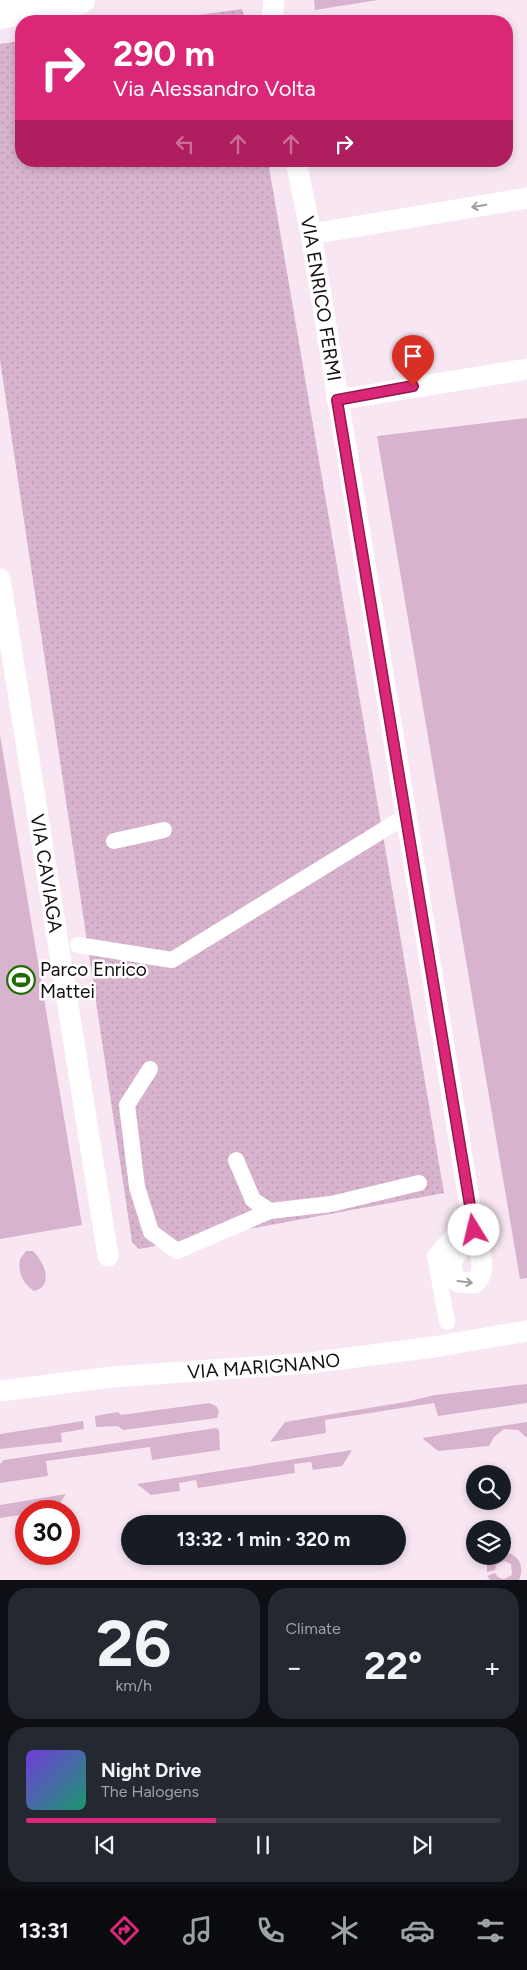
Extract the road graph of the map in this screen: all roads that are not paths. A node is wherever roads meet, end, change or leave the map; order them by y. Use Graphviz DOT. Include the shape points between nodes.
graph roads {
  1 [pos="82,0"];
  2 [pos="274,0"];
  3 [pos="0,15"];
  4 [pos="273,15"];
  5 [pos="297,167"];
  6 [pos="527,198"];
  7 [pos="311,234"];
  8 [pos="527,369"];
  9 [pos="337,400"];
  10 [pos="0,579"];
  11 [pos="406,816"];
  12 [pos="164,830"];
  13 [pos="114,841"];
  14 [pos="78,945"];
  15 [pos="150,1069"];
  16 [pos="236,1160"];
  17 [pos="419,1183"];
  18 [pos="270,1211"];
  19 [pos="474,1232"];
  20 [pos="108,1256"];
  21 [pos="447,1322"];
  22 [pos="527,1331"];
  23 [pos="0,1391"];
  1 -- 3 [label="street"];
  2 -- 4 [label="street"];
  5 -- 7 [label="street, VIA ENRICO FERMI"];
  6 -- 7 [label="street, one-way"];
  7 -- 9 [label="street, VIA ENRICO FERMI"];
  8 -- 9 [label="street"];
  9 -- 11 [label="street, VIA ENRICO FERMI"];
  10 -- 20 [label="street, VIA CAVIAGA"];
  11 -- 14 [label="street" via="172,960"];
  11 -- 19 [label="street, VIA ENRICO FERMI"];
  12 -- 13 [label="street"];
  15 -- 18 [label="street" via="127,1105 137,1187 151,1232 177,1250"];
  16 -- 18 [label="street" via="253,1200"];
  17 -- 18 [label="street" via="331,1204"];
  19 -- 21 [label="street" via="453,1235 435,1256"];
  22 -- 23 [label="street, VIA MARIGNANO" via="310,1363 112,1377"];
}
